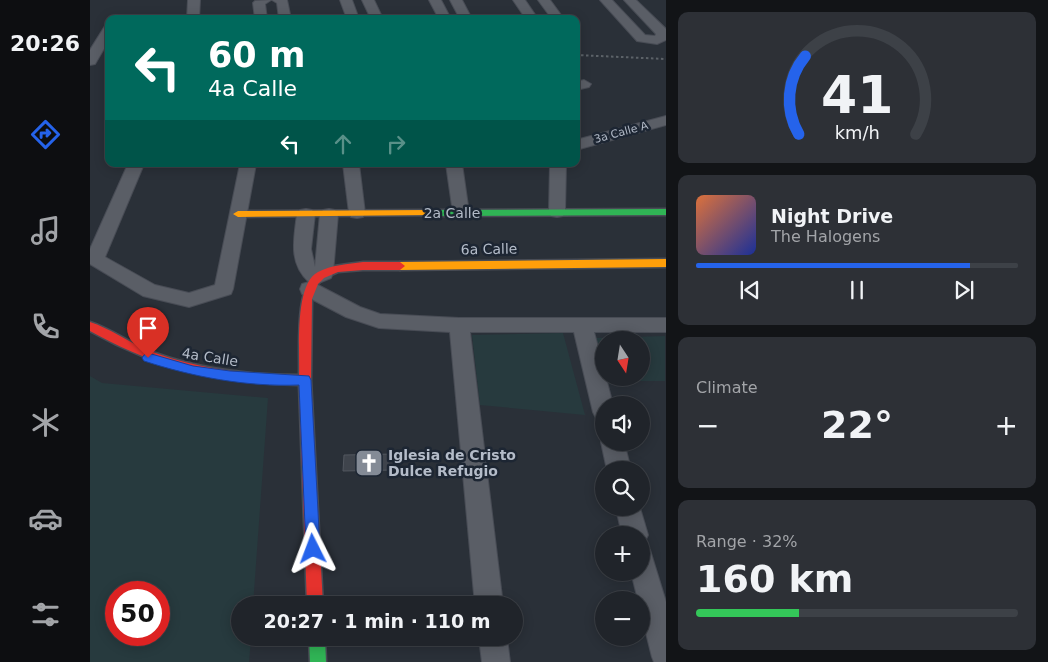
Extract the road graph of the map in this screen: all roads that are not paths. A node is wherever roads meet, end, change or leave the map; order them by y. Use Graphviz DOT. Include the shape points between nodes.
graph roads {
  1 [pos="194,0"];
  2 [pos="265,0"];
  3 [pos="278,0"];
  4 [pos="346,0"];
  5 [pos="368,0"];
  6 [pos="435,0"];
  7 [pos="456,0"];
  8 [pos="519,0"];
  9 [pos="544,0"];
  10 [pos="606,0"];
  11 [pos="630,0"];
  12 [pos="193,15"];
  13 [pos="260,15"];
  14 [pos="285,15"];
  15 [pos="352,15"];
  16 [pos="375,15"];
  17 [pos="442,15"];
  18 [pos="464,15"];
  19 [pos="529,15"];
  20 [pos="555,15"];
  21 [pos="105,36"];
  22 [pos="91,60"];
  23 [pos="105,60"];
  24 [pos="666,120"];
  25 [pos="580,144"];
  26 [pos="135,167"];
  27 [pos="247,167"];
  28 [pos="351,167"];
  29 [pos="454,167"];
  30 [pos="558,167"];
  31 [pos="666,206"];
  32 [pos="558,212"];
  33 [pos="657,212"];
  34 [pos="357,213"];
  35 [pos="461,213"];
  36 [pos="238,214"];
  37 [pos="306,214"];
  38 [pos="329,214"];
  39 [pos="92,257"];
  40 [pos="666,263"];
  41 [pos="317,280"];
  42 [pos="458,325"];
  43 [pos="582,325"];
  44 [pos="666,325"];
  45 [pos="90,326"];
  46 [pos="305,380"];
  47 [pos="600,396"];
  48 [pos="647,581"];
  49 [pos="316,596"];
  50 [pos="488,596"];
  51 [pos="317,646"];
  52 [pos="494,646"];
  53 [pos="666,657"];
  54 [pos="318,662"];
  55 [pos="496,662"];
  1 -- 12 [label="street"];
  2 -- 13 [label="street" via="259,3"];
  3 -- 14 [label="street" via="282,1"];
  4 -- 15 [label="street"];
  5 -- 16 [label="street"];
  6 -- 17 [label="street"];
  7 -- 18 [label="street"];
  8 -- 19 [label="street"];
  9 -- 20 [label="street"];
  10 -- 11 [label="street" via="641,38 657,40 662,37 662,33"];
  21 -- 22 [label="street"];
  22 -- 23 [label="street"];
  24 -- 25 [label="street, 3a Calle A"];
  26 -- 39 [label="street"];
  27 -- 36 [label="street"];
  28 -- 34 [label="street"];
  29 -- 35 [label="street"];
  30 -- 32 [label="street"];
  31 -- 33 [label="street"];
  32 -- 33 [label="main road, 2a Calle"];
  32 -- 35 [label="main road, 2a Calle"];
  34 -- 35 [label="main road, 2a Calle"];
  34 -- 38 [label="main road, 2a Calle"];
  36 -- 37 [label="main road, 2a Calle"];
  36 -- 39 [label="street" via="224,289 189,300 150,290"];
  37 -- 38 [label="main road, 2a Calle"];
  37 -- 41 [label="street" via="302,260 309,274"];
  38 -- 41 [label="street"];
  40 -- 41 [label="main road, 6a Calle" via="386,265 350,267"];
  41 -- 42 [label="street" via="353,312 379,321"];
  41 -- 46 [label="main road" via="306,308"];
  42 -- 43 [label="street"];
  42 -- 50 [label="street"];
  43 -- 44 [label="street"];
  43 -- 47 [label="street"];
  45 -- 46 [label="main road, 4a Calle" via="126,348 168,365 230,376"];
  46 -- 49 [label="main road"];
  48 -- 53 [label="street"];
  51 -- 54 [label="main road"];
  52 -- 55 [label="street"];
}
